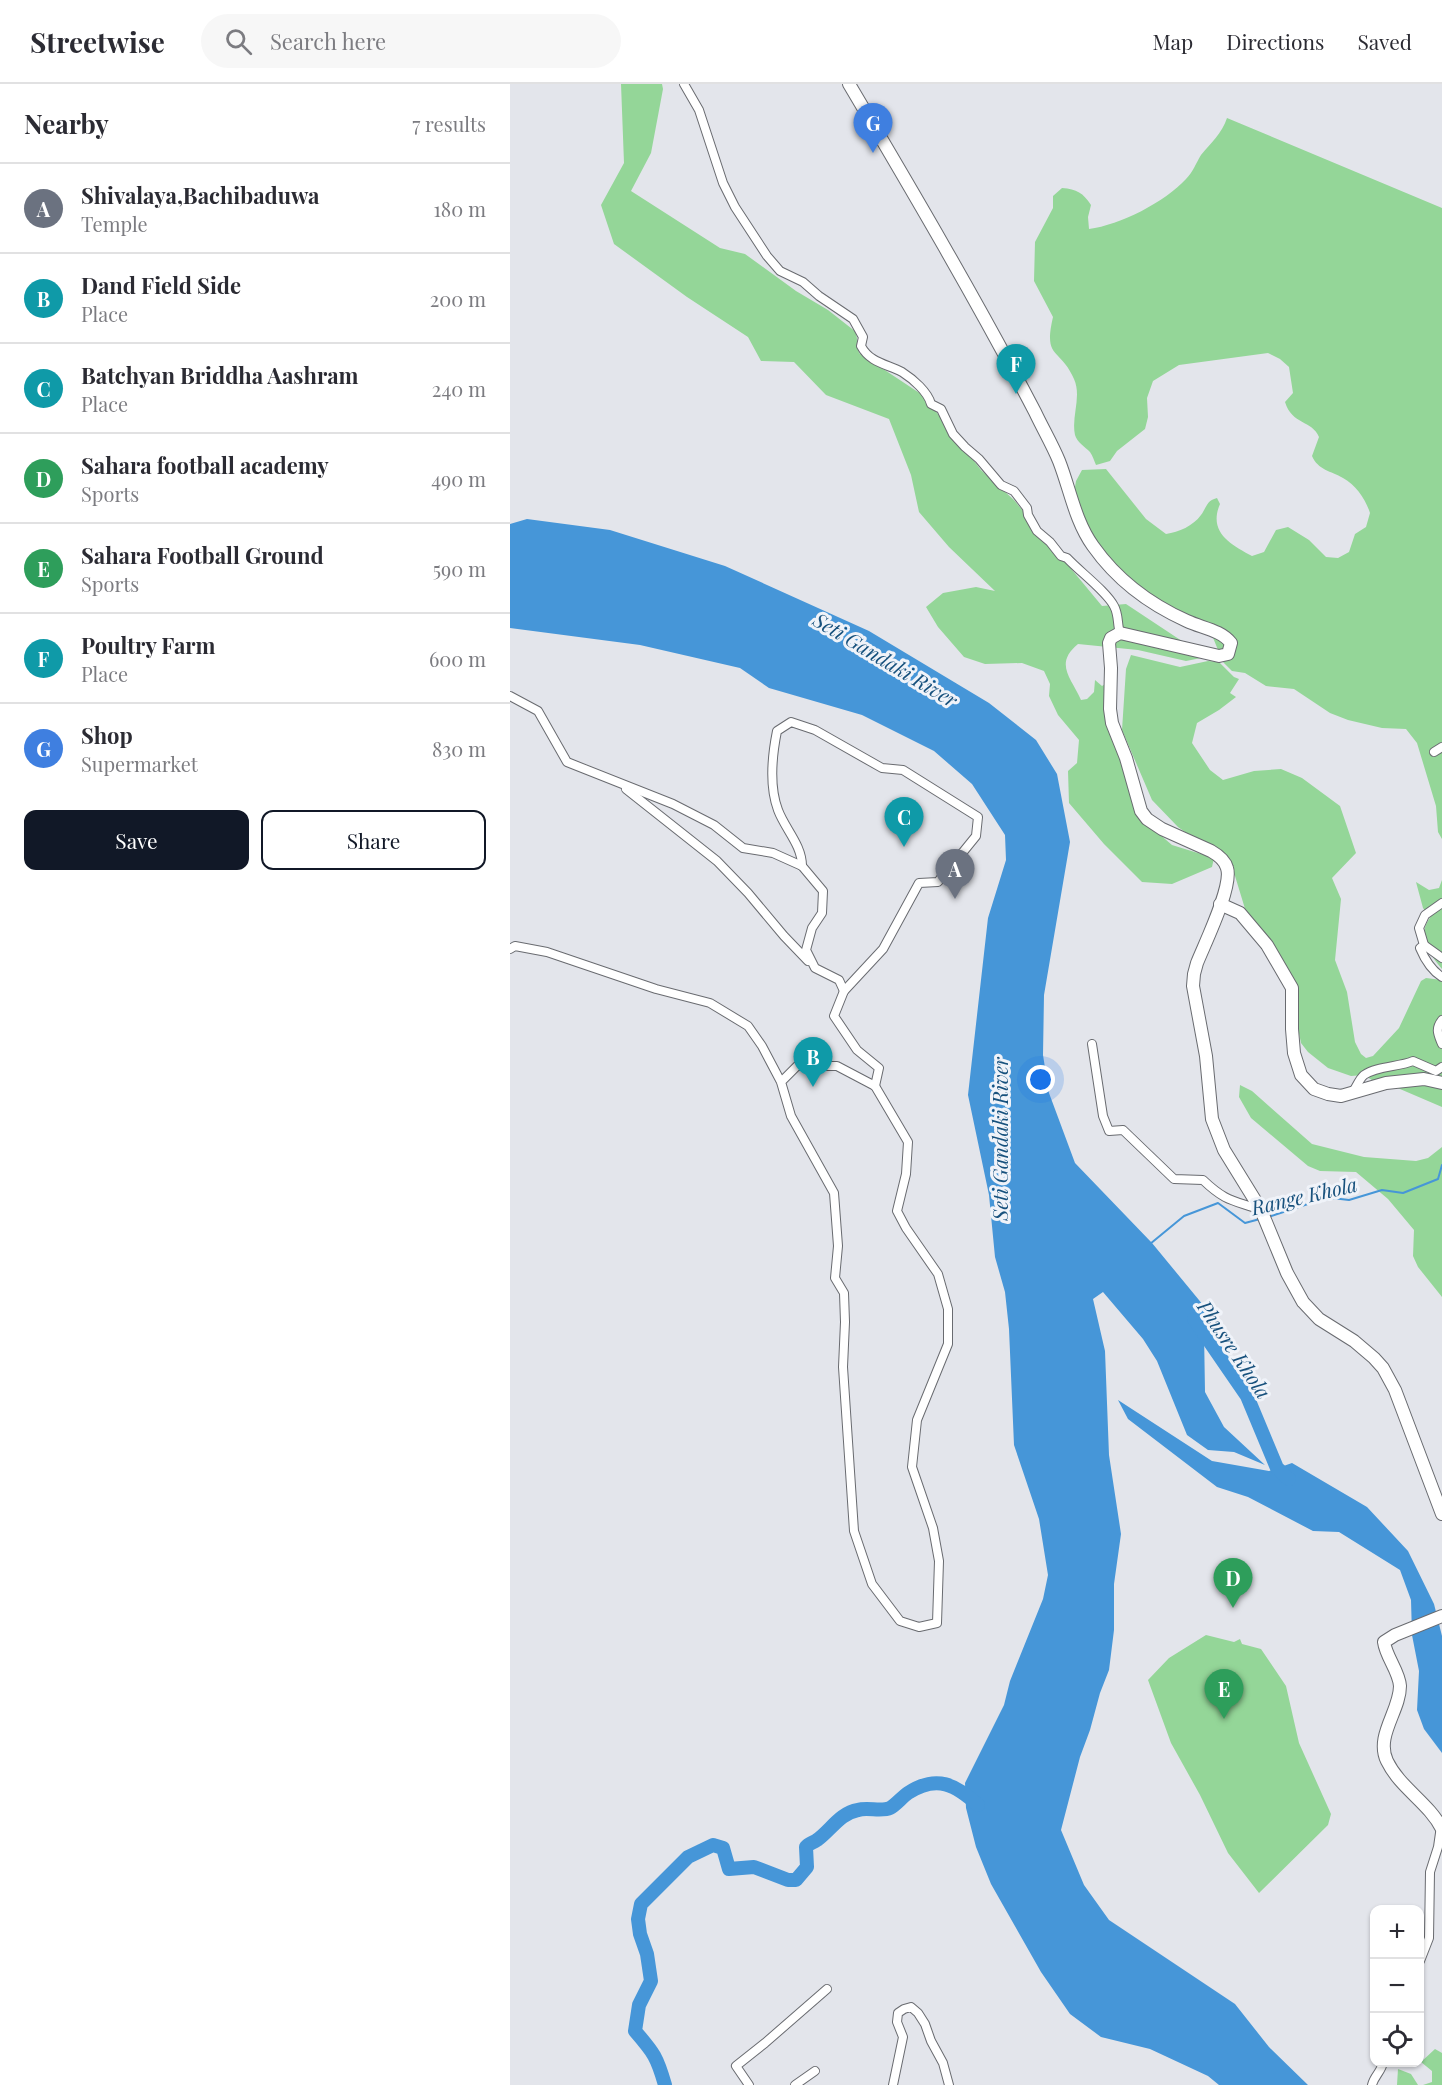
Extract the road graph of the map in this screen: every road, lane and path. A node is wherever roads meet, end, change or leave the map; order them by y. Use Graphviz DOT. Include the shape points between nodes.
graph roads {
  1 [pos="684,84"];
  2 [pos="849,84"];
  3 [pos="1120,633"];
  4 [pos="510,696"];
  5 [pos="1442,747"];
  6 [pos="1434,752"];
  7 [pos="621,785"];
  8 [pos="802,866"];
  9 [pos="1442,903"];
  10 [pos="1220,904"];
  11 [pos="1424,945"];
  12 [pos="510,949"];
  13 [pos="1442,957"];
  14 [pos="815,968"];
  15 [pos="1442,977"];
  16 [pos="844,991"];
  17 [pos="1442,1020"];
  18 [pos="1092,1044"];
  19 [pos="1442,1044"];
  20 [pos="1442,1067"];
  21 [pos="781,1082"];
  22 [pos="1442,1083"];
  23 [pos="875,1086"];
  24 [pos="1353,1092"];
  25 [pos="1261,1210"];
  26 [pos="1442,1514"];
  27 [pos="1442,1616"];
  28 [pos="1441,1827"];
  29 [pos="1420,1959"];
  30 [pos="827,1989"];
  31 [pos="1382,2067"];
  32 [pos="815,2071"];
  33 [pos="749,2085"];
  34 [pos="795,2085"];
  35 [pos="893,2085"];
  36 [pos="949,2085"];
  37 [pos="1372,2085"];
  1 -- 3 [label="street" via="699,110 723,183 767,256 780,271 803,282 854,319 863,337 861,346 869,356 902,373 929,395 931,404 941,410 953,434 1028,508 1037,531 1114,605"];
  2 -- 3 [label="main road" via="965,281 1018,380 1055,453 1091,543 1133,589 1179,617 1222,635 1232,647 1228,654 1219,656"];
  3 -- 10 [label="main road" via="1109,643 1110,709 1137,803 1154,824 1211,851 1223,861 1228,873 1227,889"];
  4 -- 7 [label="street" via="538,711 567,762"];
  5 -- 6 [label="street"];
  7 -- 8 [label="street" via="673,804 714,825 742,848 773,853"];
  7 -- 14 [label="street" via="717,861"];
  8 -- 14 [label="street" via="823,891 822,913 812,928 806,950"];
  8 -- 16 [label="street" via="802,856 778,812 774,796 772,754 777,731 791,722 815,730 882,768 903,770 978,817 976,836 938,882 919,884 883,949"];
  9 -- 11 [label="street" via="1425,915 1419,928"];
  10 -- 24 [label="main road" via="1240,913 1267,945 1292,988 1294,1053 1301,1075 1314,1089 1328,1094 1341,1096"];
  10 -- 25 [label="main road" via="1197,963 1193,986 1215,1130 1233,1169"];
  11 -- 13 [label="street"];
  11 -- 15 [label="street" via="1420,948 1425,960"];
  12 -- 21 [label="street" via="516,946 547,952 710,1003 748,1026"];
  14 -- 16 [label="street" via="839,980"];
  16 -- 23 [label="street" via="834,1016 857,1050 879,1068"];
  17 -- 19 [label="street" via="1437,1026"];
  18 -- 25 [label="street" via="1103,1116 1109,1131 1123,1130 1174,1179 1203,1180 1217,1194"];
  20 -- 24 [label="street" via="1436,1071 1413,1061 1396,1064 1364,1075"];
  21 -- 23 [label="street" via="797,1066 837,1066"];
  21 -- 23 [label="street" via="791,1116 834,1193 838,1246 835,1278 844,1293 843,1367 854,1531 872,1584 900,1622 919,1627 937,1623 939,1560 933,1528 912,1467 917,1420 948,1344 948,1309 938,1274 897,1211 906,1174 908,1142"];
  22 -- 24 [label="main road" via="1424,1079"];
  25 -- 26 [label="main road" via="1303,1302 1383,1368"];
  27 -- 28 [label="main road" via="1384,1642 1400,1688 1384,1737 1383,1753 1398,1779"];
  28 -- 29 [label="street" via="1430,1872 1429,1938"];
  30 -- 33 [label="street" via="736,2066"];
  31 -- 37 [label="street"];
  32 -- 34 [label="street"];
  35 -- 36 [label="street" via="903,2037 898,2013 911,2007 925,2024"];
}
